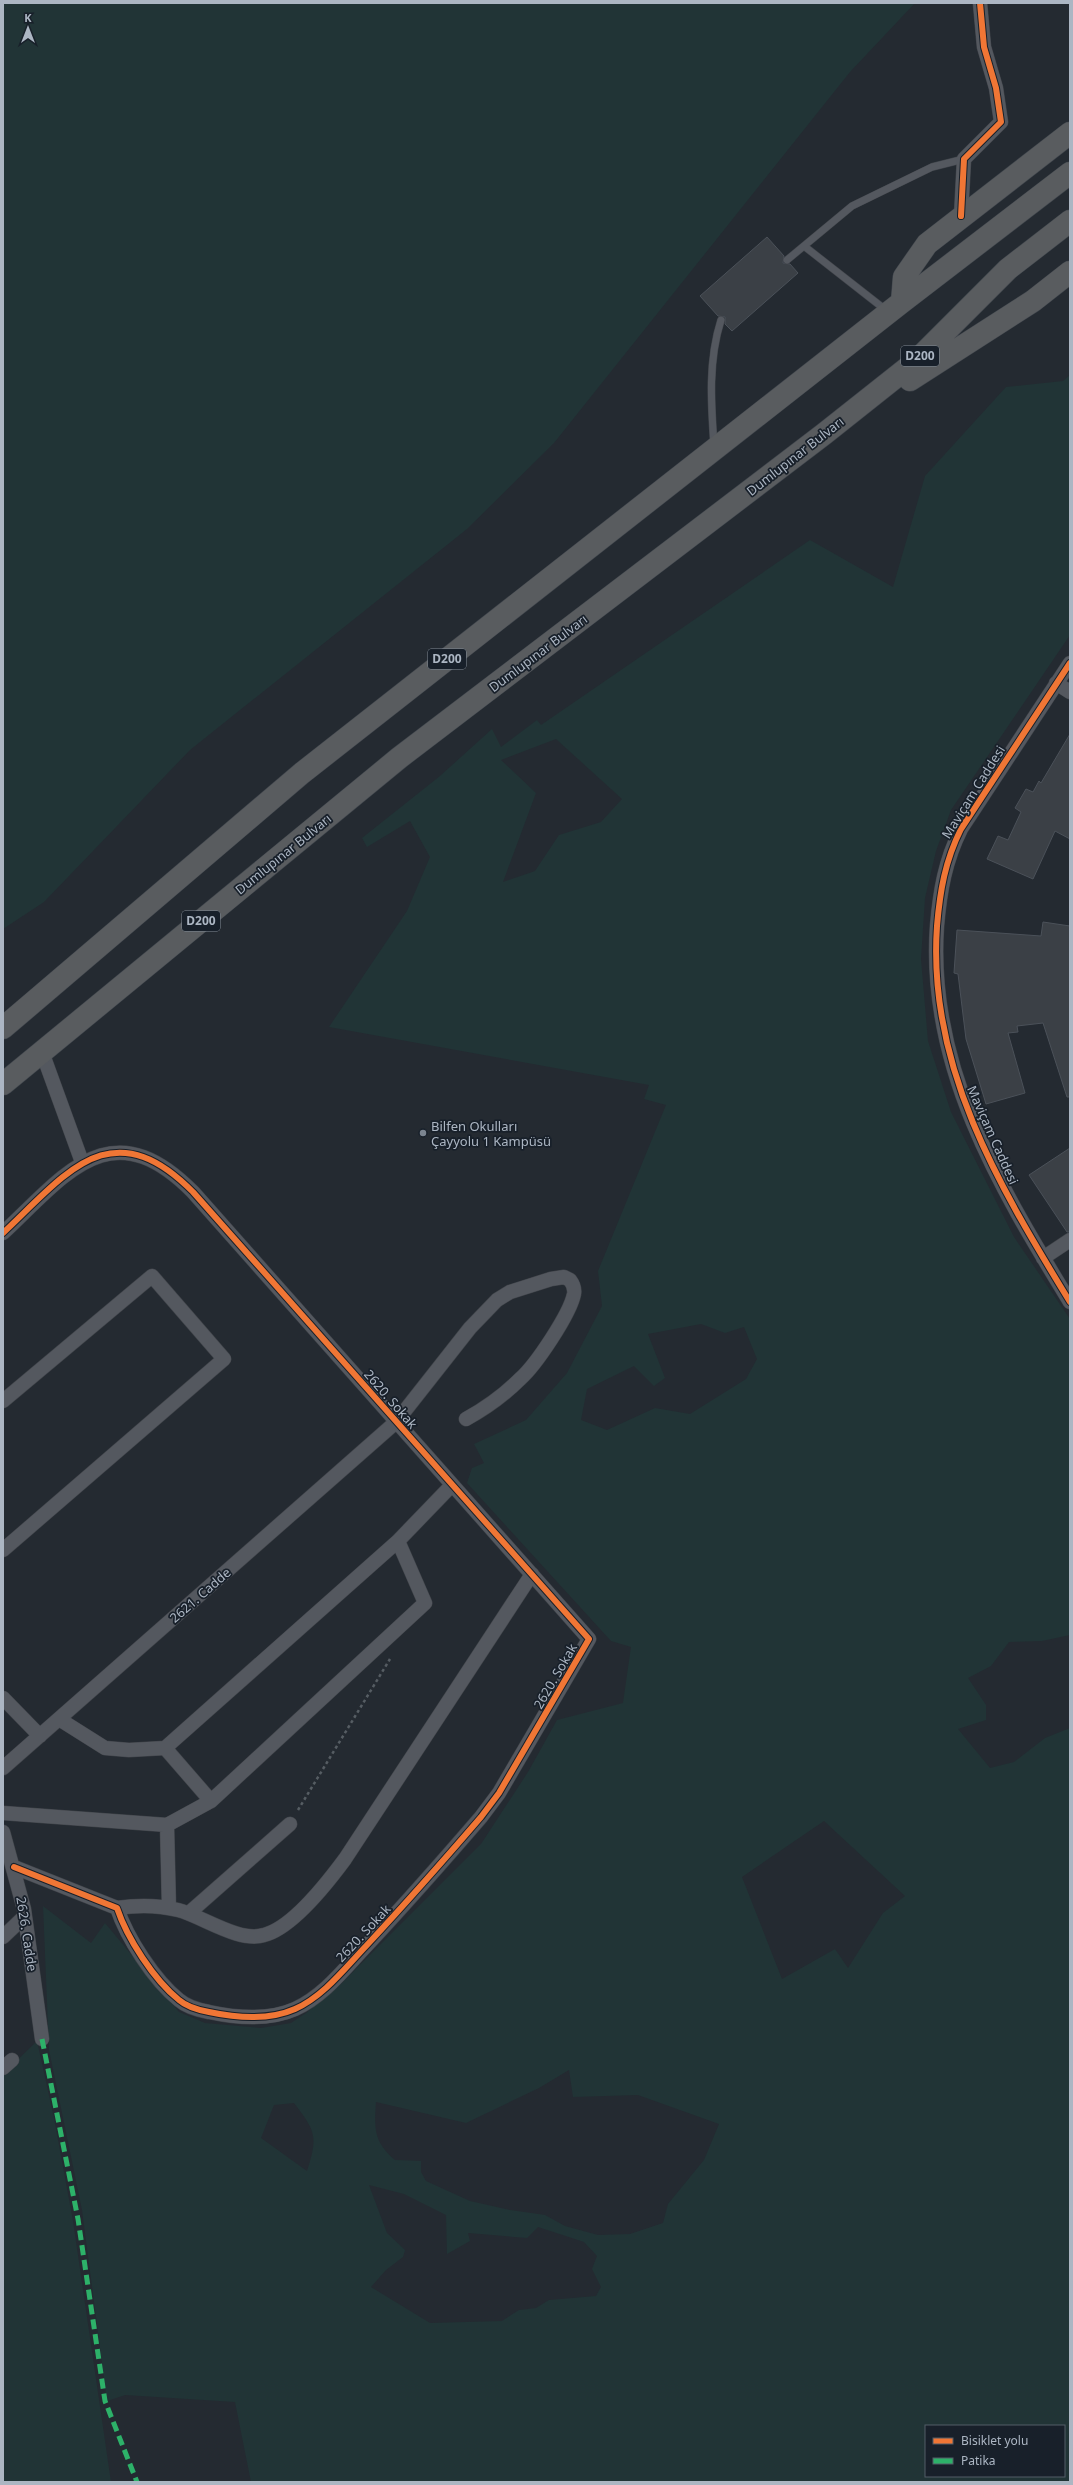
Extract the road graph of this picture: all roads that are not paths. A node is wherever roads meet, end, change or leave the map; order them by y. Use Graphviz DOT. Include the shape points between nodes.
graph roads {
  1 [pos="980,3"];
  2 [pos="1070,133"];
  3 [pos="964,159"];
  4 [pos="1070,173"];
  5 [pos="961,216"];
  6 [pos="1070,221"];
  7 [pos="804,246"];
  8 [pos="787,260"];
  9 [pos="1070,272"];
  10 [pos="895,307"];
  11 [pos="721,320"];
  12 [pos="824,434"];
  13 [pos="714,450"];
  14 [pos="1070,663"];
  15 [pos="1056,683"];
  16 [pos="1070,692"];
  17 [pos="3,1028"];
  18 [pos="42,1052"];
  19 [pos="3,1084"];
  20 [pos="82,1162"];
  21 [pos="3,1233"];
  22 [pos="1070,1240"];
  23 [pos="1043,1258"];
  24 [pos="1070,1302"];
  25 [pos="3,1401"];
  26 [pos="466,1419"];
  27 [pos="396,1422"];
  28 [pos="452,1485"];
  29 [pos="398,1541"];
  30 [pos="3,1550"];
  31 [pos="532,1574"];
  32 [pos="3,1698"];
  33 [pos="59,1719"];
  34 [pos="40,1736"];
  35 [pos="165,1748"];
  36 [pos="3,1768"];
  37 [pos="211,1801"];
  38 [pos="3,1813"];
  39 [pos="290,1824"];
  40 [pos="167,1825"];
  41 [pos="3,1832"];
  42 [pos="14,1867"];
  43 [pos="117,1908"];
  44 [pos="169,1908"];
  45 [pos="188,1914"];
  46 [pos="25,1916"];
  47 [pos="3,1937"];
  48 [pos="42,2039"];
  1 -- 3 [label="street" via="984,47 996,88 1001,122"];
  2 -- 5 [label="highway"];
  3 -- 5 [label="street"];
  3 -- 7 [label="lane" via="932,167 858,203"];
  4 -- 10 [label="highway, D200"];
  5 -- 10 [label="highway" via="927,244 914,260 904,277"];
  6 -- 12 [label="highway, Dumlupınar Bulvarı / D200" via="1008,269 916,361"];
  7 -- 8 [label="lane"];
  7 -- 10 [label="lane"];
  9 -- 12 [label="highway" via="1033,301"];
  10 -- 13 [label="highway, D200"];
  11 -- 13 [label="lane" via="714,344 711,386"];
  12 -- 18 [label="highway, Dumlupınar Bulvarı / D200" via="400,758"];
  13 -- 17 [label="highway, D200" via="302,773"];
  14 -- 15 [label="street, Maviçam Caddesi"];
  15 -- 16 [label="street"];
  15 -- 23 [label="street, Maviçam Caddesi" via="950,849 944,871 936,938 939,1011 956,1079 988,1158"];
  18 -- 19 [label="highway, Dumlupınar Bulvarı / D200"];
  18 -- 20 [label="street"];
  20 -- 21 [label="street, 2620. Sokak"];
  20 -- 27 [label="street, 2620. Sokak" via="102,1154 126,1153 155,1163 186,1184"];
  22 -- 23 [label="street"];
  23 -- 24 [label="street, Maviçam Caddesi"];
  25 -- 30 [label="street" via="152,1276 224,1358"];
  26 -- 27 [label="street, 2621. Cadde" via="496,1400 521,1379 535,1362 573,1298 574,1289 570,1280 564,1277 551,1279 510,1292 497,1300 470,1328"];
  27 -- 28 [label="street, 2620. Sokak"];
  27 -- 33 [label="street, 2621. Cadde"];
  28 -- 29 [label="street"];
  28 -- 31 [label="street, 2620. Sokak"];
  29 -- 35 [label="street"];
  29 -- 37 [label="street" via="424,1603"];
  31 -- 43 [label="street, 2620. Sokak" via="589,1639 488,1809 409,1899 318,1994 295,2009 262,2017 228,2016 190,2007 170,1992 150,1965 129,1936"];
  31 -- 45 [label="street" via="346,1859 311,1900 281,1926 260,1936 235,1932"];
  32 -- 34 [label="street"];
  33 -- 34 [label="street, 2621. Cadde"];
  33 -- 35 [label="street" via="104,1748"];
  34 -- 36 [label="street, 2621. Cadde"];
  35 -- 37 [label="street"];
  37 -- 40 [label="street"];
  38 -- 40 [label="street"];
  39 -- 45 [label="street"];
  40 -- 44 [label="street"];
  41 -- 42 [label="street, 2626. Cadde"];
  42 -- 43 [label="street"];
  42 -- 46 [label="street, 2626. Cadde"];
  43 -- 44 [label="street"];
  44 -- 45 [label="street"];
  46 -- 47 [label="street"];
  46 -- 48 [label="street, 2626. Cadde"];
}
